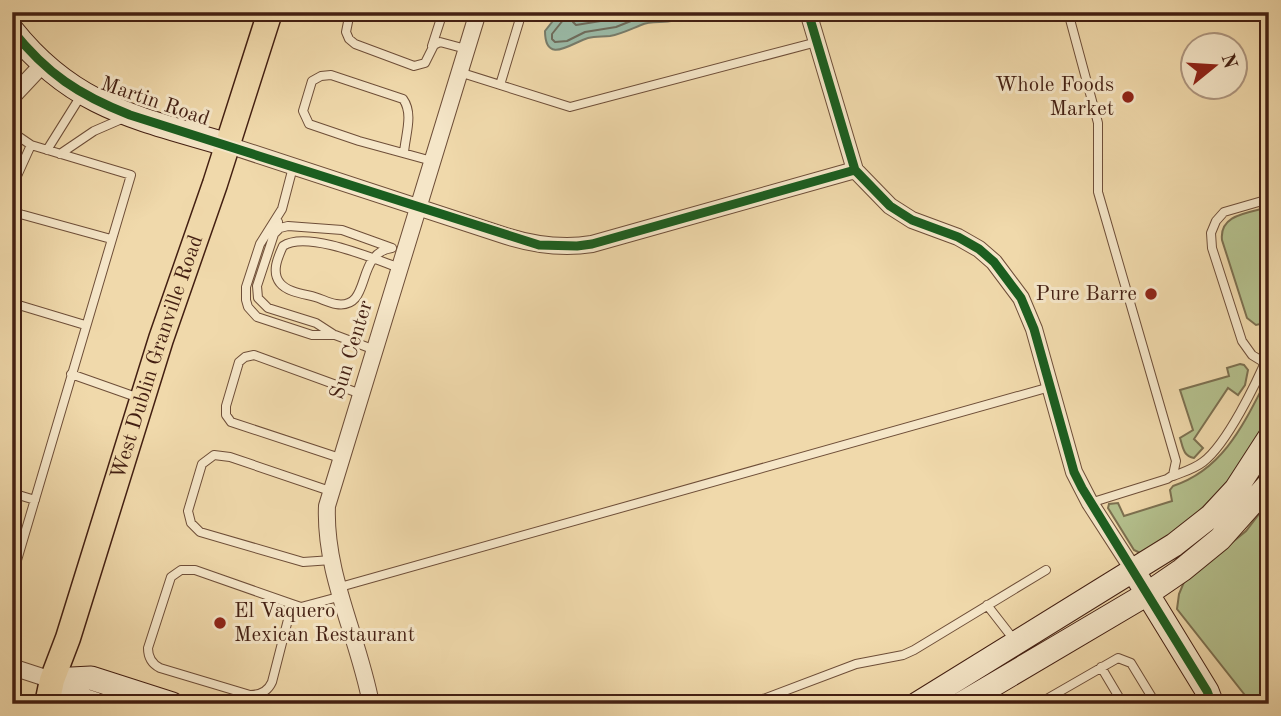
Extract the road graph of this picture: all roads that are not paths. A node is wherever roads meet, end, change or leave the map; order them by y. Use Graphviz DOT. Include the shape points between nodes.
graph roads {
  1 [pos="350,12"];
  2 [pos="443,12"];
  3 [pos="478,12"];
  4 [pos="523,12"];
  5 [pos="808,12"];
  6 [pos="1068,12"];
  7 [pos="265,19"];
  8 [pos="12,30"];
  9 [pos="817,42"];
  10 [pos="467,49"];
  11 [pos="431,50"];
  12 [pos="43,64"];
  13 [pos="459,72"];
  14 [pos="499,85"];
  15 [pos="82,94"];
  16 [pos="12,97"];
  17 [pos="130,115"];
  18 [pos="12,132"];
  19 [pos="31,145"];
  20 [pos="228,145"];
  21 [pos="47,150"];
  22 [pos="404,153"];
  23 [pos="60,154"];
  24 [pos="432,161"];
  25 [pos="293,167"];
  26 [pos="855,170"];
  27 [pos="12,187"];
  28 [pos="1269,199"];
  29 [pos="12,208"];
  30 [pos="282,209"];
  31 [pos="418,209"];
  32 [pos="273,236"];
  33 [pos="111,239"];
  34 [pos="399,256"];
  35 [pos="372,258"];
  36 [pos="12,303"];
  37 [pos="85,325"];
  38 [pos="335,335"];
  39 [pos="375,350"];
  40 [pos="1269,353"];
  41 [pos="1265,363"];
  42 [pos="71,374"];
  43 [pos="1050,387"];
  44 [pos="361,394"];
  45 [pos="142,399"];
  46 [pos="1269,438"];
  47 [pos="340,458"];
  48 [pos="1167,479"];
  49 [pos="1269,484"];
  50 [pos="330,491"];
  51 [pos="12,494"];
  52 [pos="35,500"];
  53 [pos="1090,503"];
  54 [pos="332,560"];
  55 [pos="1046,570"];
  56 [pos="1134,571"];
  57 [pos="12,577"];
  58 [pos="341,592"];
  59 [pos="1147,594"];
  60 [pos="292,604"];
  61 [pos="987,606"];
  62 [pos="1015,641"];
  63 [pos="12,667"];
  64 [pos="1101,667"];
  65 [pos="49,692"];
  66 [pos="1210,697"];
  67 [pos="754,703"];
  68 [pos="95,704"];
  69 [pos="172,704"];
  70 [pos="371,704"];
  71 [pos="916,704"];
  72 [pos="961,704"];
  73 [pos="1038,704"];
  74 [pos="1123,704"];
  75 [pos="1156,704"];
  76 [pos="1228,704"];
  1 -- 11 [label="lane" via="346,33 355,44 414,66 425,63"];
  2 -- 11 [label="lane"];
  3 -- 10 [label="street, Sun Center"];
  4 -- 14 [label="lane"];
  5 -- 9 [label="street"];
  6 -- 48 [label="lane" via="1098,123 1098,192 1176,461 1173,475"];
  7 -- 20 [label="main road, West Dublin Granville Road"];
  8 -- 12 [label="street, Martin Road"];
  9 -- 14 [label="lane" via="579,106"];
  9 -- 26 [label="street"];
  10 -- 11 [label="lane" via="440,42"];
  10 -- 13 [label="street, Sun Center"];
  12 -- 15 [label="street, Martin Road"];
  12 -- 16 [label="street"];
  13 -- 14 [label="lane"];
  13 -- 24 [label="street, Sun Center"];
  15 -- 17 [label="street, Martin Road"];
  15 -- 21 [label="lane"];
  17 -- 20 [label="street, Martin Road"];
  17 -- 23 [label="lane" via="93,131"];
  18 -- 19 [label="lane"];
  19 -- 21 [label="lane"];
  19 -- 27 [label="lane"];
  20 -- 25 [label="street"];
  20 -- 45 [label="main road, West Dublin Granville Road"];
  21 -- 23 [label="lane"];
  22 -- 22 [label="lane" via="409,115 403,99 331,75 312,81 303,111 309,124"];
  22 -- 24 [label="lane"];
  23 -- 33 [label="lane" via="131,175"];
  24 -- 31 [label="street, Sun Center"];
  25 -- 30 [label="lane"];
  25 -- 31 [label="street"];
  26 -- 31 [label="street" via="577,246 539,245"];
  26 -- 43 [label="street" via="890,206 965,241 994,262 1022,300"];
  28 -- 41 [label="lane" via="1224,212 1212,227 1210,240 1242,341"];
  29 -- 33 [label="lane"];
  30 -- 32 [label="lane"];
  30 -- 38 [label="lane" via="260,244 246,287 248,307 257,317 290,328"];
  31 -- 34 [label="street, Sun Center"];
  32 -- 34 [label="lane" via="288,226 334,229"];
  32 -- 38 [label="lane" via="257,286 258,298 268,308 316,323"];
  33 -- 37 [label="lane"];
  34 -- 35 [label="lane"];
  34 -- 35 [label="lane" via="381,250"];
  34 -- 39 [label="street, Sun Center"];
  35 -- 35 [label="lane" via="357,296 341,304 288,288 276,274 281,251 290,243 337,246"];
  36 -- 37 [label="lane"];
  37 -- 42 [label="lane"];
  38 -- 39 [label="lane"];
  39 -- 44 [label="street, Sun Center"];
  40 -- 41 [label="lane"];
  41 -- 48 [label="lane" via="1216,449 1197,467"];
  42 -- 45 [label="lane"];
  42 -- 52 [label="lane"];
  43 -- 53 [label="street" via="1074,472"];
  43 -- 58 [label="lane"];
  44 -- 47 [label="street, Sun Center"];
  44 -- 47 [label="lane" via="254,355 239,362 226,407 231,422"];
  45 -- 65 [label="main road, West Dublin Granville Road"];
  46 -- 56 [label="street" via="1236,489 1211,516"];
  47 -- 50 [label="street, Sun Center"];
  48 -- 53 [label="lane"];
  49 -- 59 [label="street" via="1220,539"];
  50 -- 54 [label="street, Sun Center" via="326,529"];
  50 -- 54 [label="lane" via="214,455 202,464 188,515 200,532 303,562"];
  51 -- 52 [label="lane"];
  52 -- 57 [label="lane"];
  53 -- 56 [label="street"];
  54 -- 58 [label="street, Sun Center"];
  55 -- 61 [label="lane"];
  56 -- 59 [label="street"];
  56 -- 62 [label="street"];
  58 -- 60 [label="lane" via="305,607"];
  58 -- 70 [label="street, Sun Center"];
  59 -- 66 [label="street"];
  59 -- 72 [label="street"];
  60 -- 60 [label="lane" via="195,570 181,570 171,577 149,657 160,668 250,695 262,693 272,682"];
  61 -- 62 [label="lane"];
  61 -- 67 [label="lane" via="903,655 856,664"];
  62 -- 71 [label="street"];
  63 -- 65 [label="street"];
  64 -- 73 [label="lane"];
  64 -- 74 [label="lane"];
  64 -- 75 [label="lane" via="1118,658 1127,660"];
  65 -- 68 [label="street"];
  65 -- 69 [label="street" via="91,678"];
  66 -- 76 [label="street"];
}
